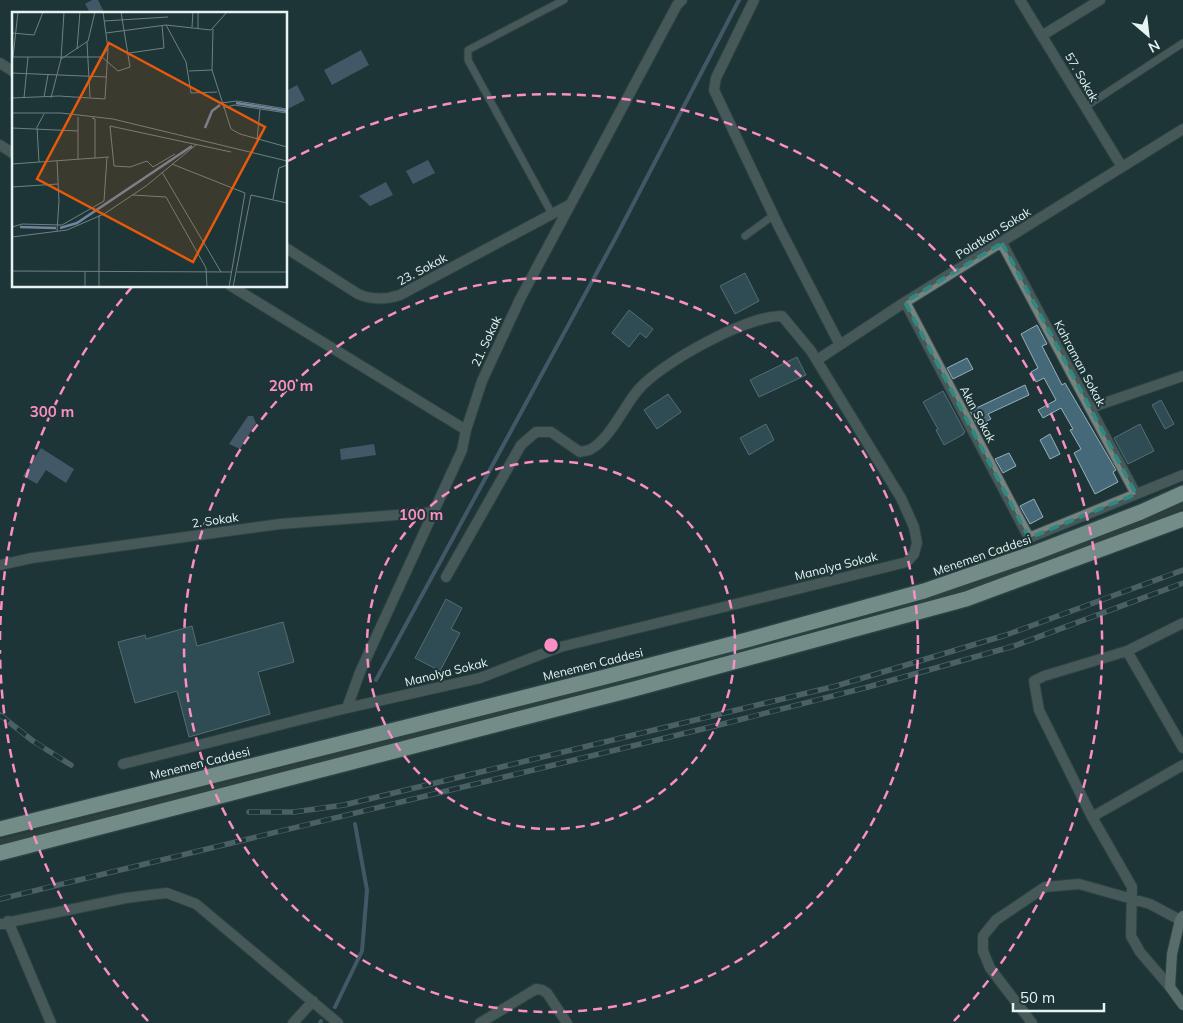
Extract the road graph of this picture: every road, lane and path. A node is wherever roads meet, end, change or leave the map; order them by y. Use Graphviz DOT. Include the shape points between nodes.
graph roads {
  1 [pos="564,0"];
  2 [pos="682,0"];
  3 [pos="754,0"];
  4 [pos="1020,0"];
  5 [pos="1100,0"];
  6 [pos="1043,35"];
  7 [pos="1183,43"];
  8 [pos="0,63"];
  9 [pos="12,71"];
  10 [pos="1085,107"];
  11 [pos="1183,128"];
  12 [pos="0,145"];
  13 [pos="12,153"];
  14 [pos="1122,167"];
  15 [pos="570,205"];
  16 [pos="552,214"];
  17 [pos="774,216"];
  18 [pos="744,236"];
  19 [pos="1002,243"];
  20 [pos="288,249"];
  21 [pos="234,288"];
  22 [pos="905,302"];
  23 [pos="840,345"];
  24 [pos="817,360"];
  25 [pos="1183,376"];
  26 [pos="1090,408"];
  27 [pos="466,430"];
  28 [pos="1183,475"];
  29 [pos="1183,493"];
  30 [pos="1136,494"];
  31 [pos="435,512"];
  32 [pos="1183,519"];
  33 [pos="0,565"];
  34 [pos="446,578"];
  35 [pos="1183,623"];
  36 [pos="1126,651"];
  37 [pos="347,708"];
  38 [pos="1183,748"];
  39 [pos="123,764"];
  40 [pos="1183,766"];
  41 [pos="1092,816"];
  42 [pos="0,829"];
  43 [pos="0,853"];
  44 [pos="1132,899"];
  45 [pos="1181,918"];
  46 [pos="4,922"];
  47 [pos="1170,987"];
  48 [pos="313,1001"];
  49 [pos="1183,1005"];
  50 [pos="51,1023"];
  51 [pos="294,1023"];
  52 [pos="337,1023"];
  53 [pos="480,1023"];
  54 [pos="567,1023"];
  55 [pos="1032,1023"];
  1 -- 16 [label="lane" via="468,50 468,60"];
  2 -- 15 [label="street, 21. Sokak"];
  3 -- 17 [label="street" via="716,78 714,90"];
  4 -- 6 [label="street, 57. Sokak"];
  5 -- 6 [label="street"];
  6 -- 10 [label="street, 57. Sokak"];
  7 -- 10 [label="lane"];
  8 -- 9 [label="street"];
  10 -- 14 [label="street, 57. Sokak"];
  11 -- 14 [label="street, Polatkan Sokak"];
  12 -- 13 [label="street"];
  14 -- 19 [label="street, Polatkan Sokak"];
  15 -- 16 [label="street, 23. Sokak"];
  15 -- 27 [label="street, 21. Sokak" via="520,299 482,381"];
  16 -- 20 [label="street, 23. Sokak" via="400,295 385,298 358,294"];
  17 -- 18 [label="lane"];
  17 -- 23 [label="street"];
  19 -- 22 [label="street, Polatkan Sokak"];
  19 -- 26 [label="street, Kahraman Sokak"];
  21 -- 27 [label="street"];
  22 -- 23 [label="street, Polatkan Sokak"];
  22 -- 30 [label="street, Akın Sokak" via="1029,538"];
  23 -- 24 [label="street, Polatkan Sokak"];
  24 -- 34 [label="street" via="782,316 771,316 747,323 673,360 639,388 602,441 590,450 580,452 551,432 536,432 521,445"];
  24 -- 37 [label="street, Manolya Sokak" via="901,498 914,527 917,543 907,562 560,647 480,678"];
  25 -- 26 [label="street"];
  26 -- 30 [label="street, Kahraman Sokak"];
  27 -- 31 [label="street, 21. Sokak" via="462,450"];
  28 -- 30 [label="street"];
  29 -- 42 [label="highway, Menemen Caddesi" via="1037,552 924,591 724,646"];
  31 -- 33 [label="street, 2. Sokak" via="280,524"];
  31 -- 37 [label="street, 21. Sokak" via="360,672"];
  32 -- 43 [label="highway" via="966,599 624,692"];
  35 -- 36 [label="street"];
  36 -- 38 [label="street"];
  36 -- 41 [label="street" via="1034,681 1039,710"];
  37 -- 39 [label="street, Manolya Sokak"];
  40 -- 41 [label="street"];
  41 -- 44 [label="street" via="1132,887"];
  44 -- 45 [label="street"];
  44 -- 47 [label="street" via="1131,936 1140,952"];
  44 -- 55 [label="street" via="1079,884 1045,887 996,920 983,936 983,951 990,968"];
  45 -- 47 [label="street" via="1172,954"];
  46 -- 48 [label="street" via="167,893 196,904"];
  46 -- 50 [label="street"];
  47 -- 49 [label="street"];
  48 -- 51 [label="street"];
  48 -- 52 [label="street"];
  53 -- 54 [label="street" via="536,989 547,994"];
}
